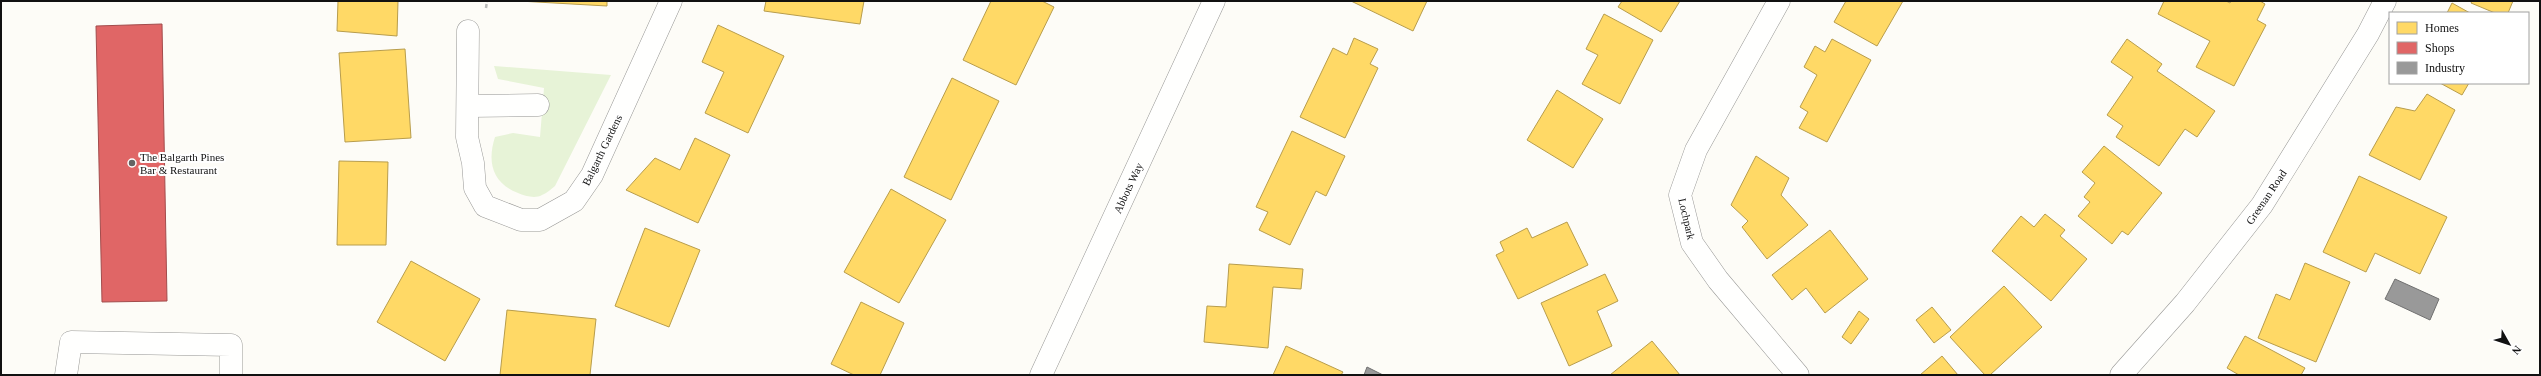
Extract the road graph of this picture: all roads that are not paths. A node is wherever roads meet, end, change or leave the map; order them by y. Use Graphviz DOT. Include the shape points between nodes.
graph roads {
  1 [pos="671,1"];
  2 [pos="1214,1"];
  3 [pos="1779,1"];
  4 [pos="2385,1"];
  5 [pos="468,31"];
  6 [pos="538,105"];
  7 [pos="469,106"];
  8 [pos="66,375"];
  9 [pos="231,375"];
  10 [pos="1042,375"];
  11 [pos="1798,375"];
  12 [pos="2121,375"];
  1 -- 7 [label="street, Balgarth Gardens" via="592,175 574,201 558,211 540,220 521,220 485,206 475,188 467,137"];
  2 -- 10 [label="street, Abbots Way"];
  3 -- 11 [label="street, Lochpark" via="1696,150 1680,196 1692,243 1718,280"];
  4 -- 12 [label="street, Greenan Road" via="2368,34 2262,205 2185,303"];
  5 -- 7 [label="street, Balgarth Gardens" via="466,67"];
  6 -- 7 [label="street"];
  8 -- 9 [label="street" via="71,342 231,345"];
}
